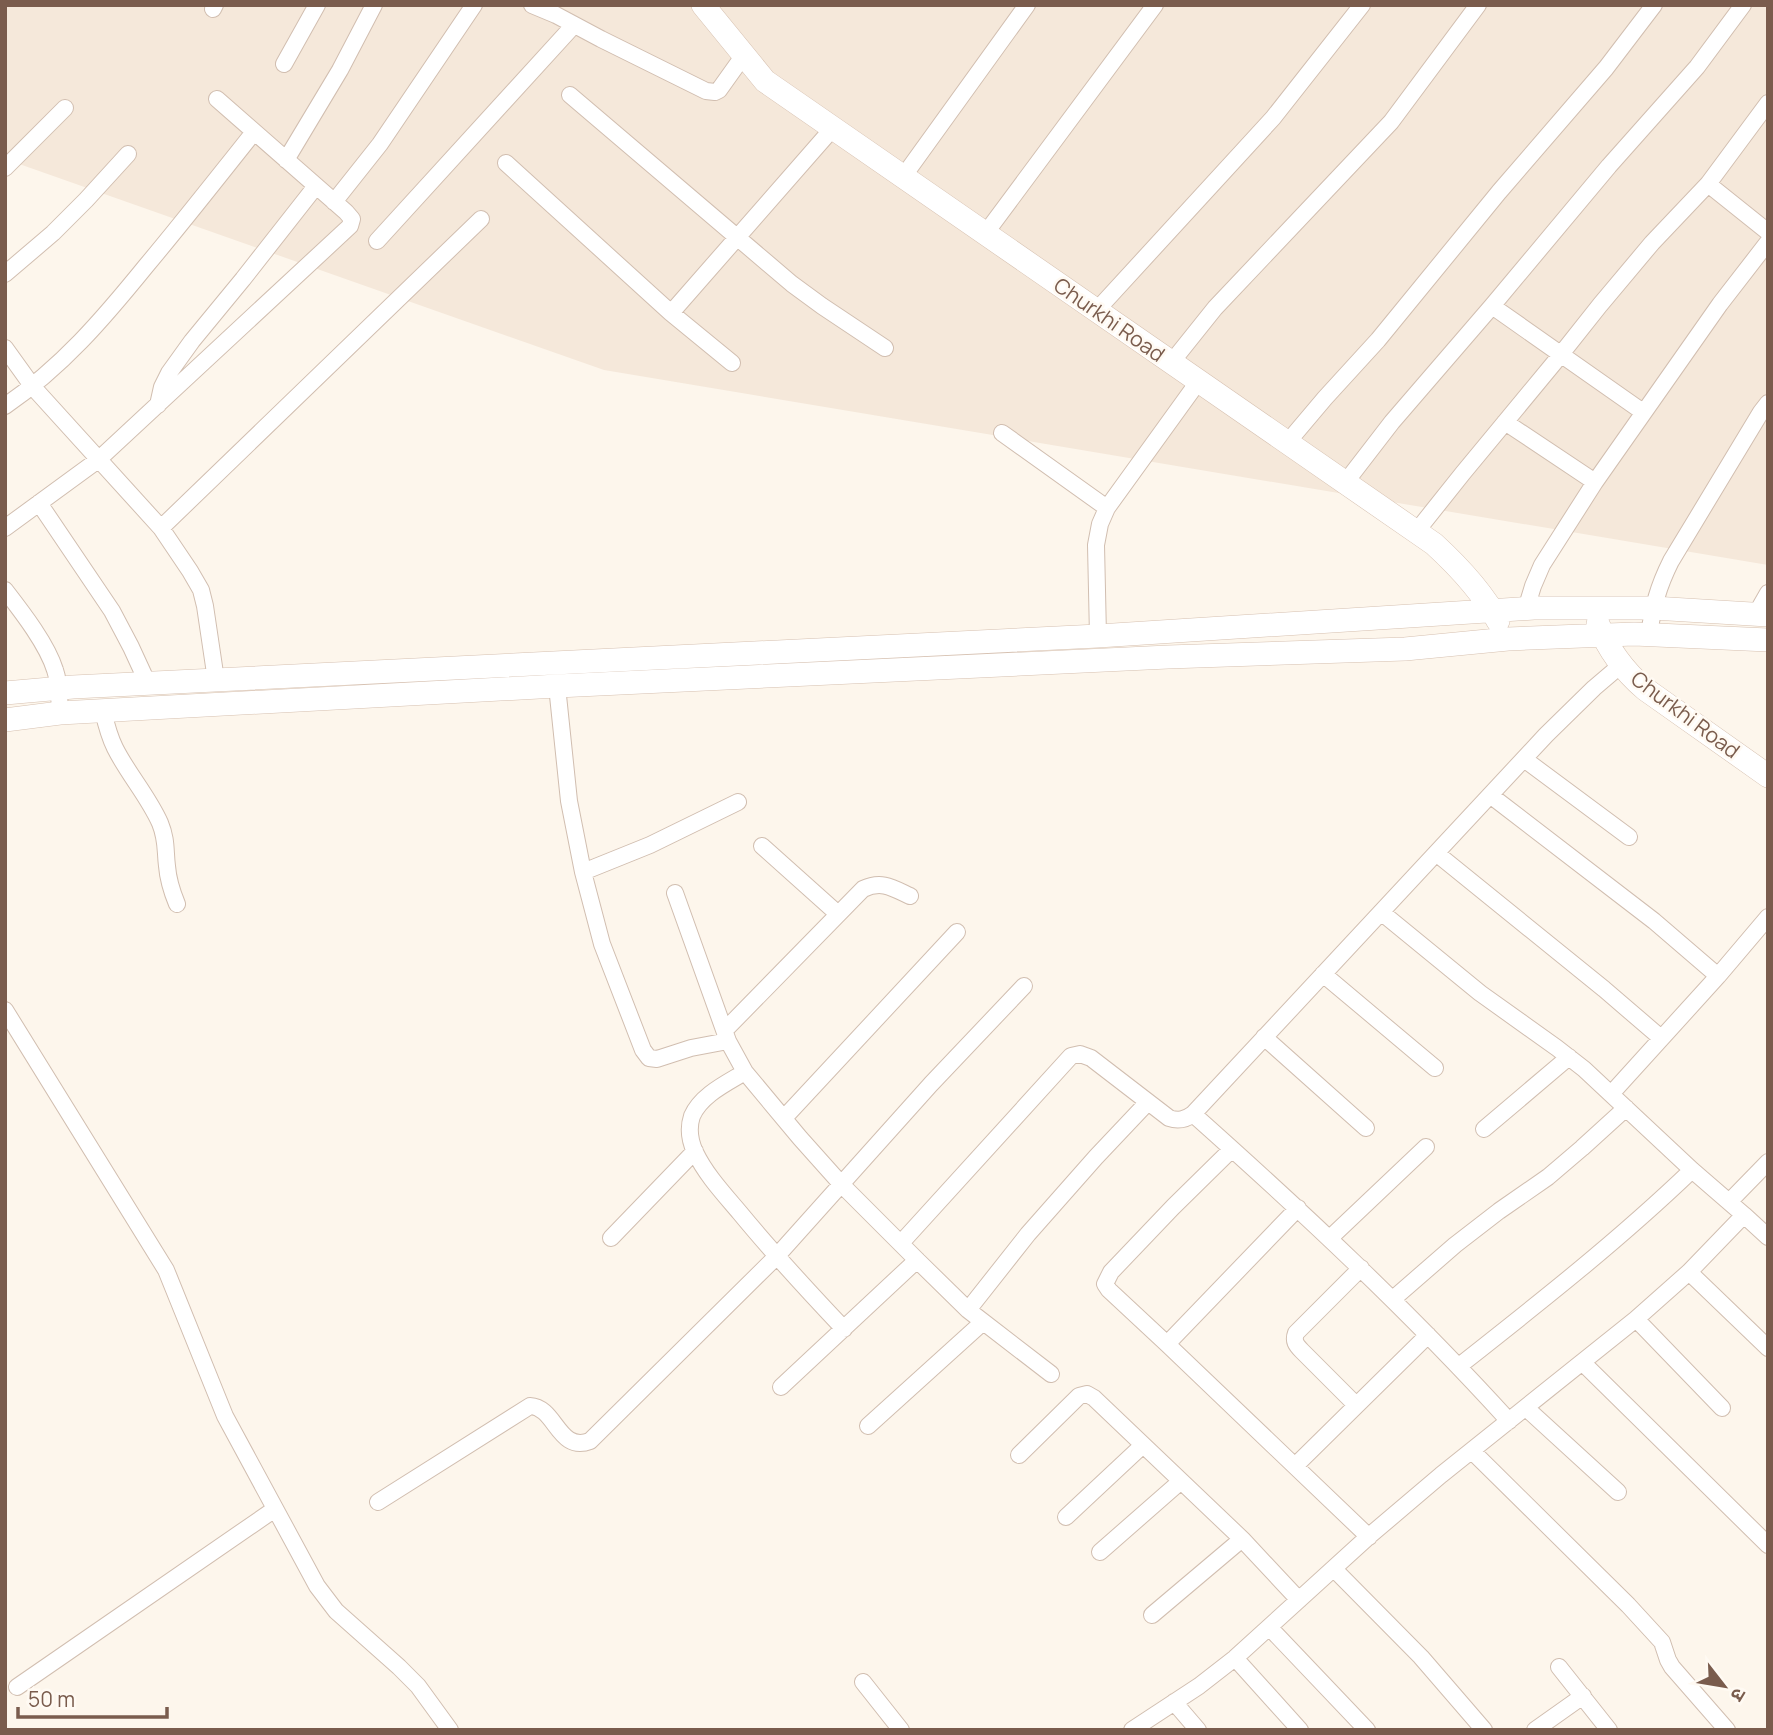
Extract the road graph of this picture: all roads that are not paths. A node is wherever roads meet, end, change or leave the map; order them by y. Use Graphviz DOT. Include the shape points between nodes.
graph roads {
  1 [pos="317,5"];
  2 [pos="374,5"];
  3 [pos="474,5"];
  4 [pos="532,5"];
  5 [pos="702,5"];
  6 [pos="1027,5"];
  7 [pos="1155,5"];
  8 [pos="1362,5"];
  9 [pos="1479,5"];
  10 [pos="1654,5"];
  11 [pos="1743,5"];
  12 [pos="574,25"];
  13 [pos="744,55"];
  14 [pos="285,64"];
  15 [pos="570,95"];
  16 [pos="217,99"];
  17 [pos="1768,103"];
  18 [pos="65,108"];
  19 [pos="833,128"];
  20 [pos="254,132"];
  21 [pos="128,154"];
  22 [pos="286,160"];
  23 [pos="506,163"];
  24 [pos="5,168"];
  25 [pos="903,177"];
  26 [pos="1708,184"];
  27 [pos="316,186"];
  28 [pos="334,202"];
  29 [pos="481,219"];
  30 [pos="1768,232"];
  31 [pos="985,234"];
  32 [pos="737,238"];
  33 [pos="377,241"];
  34 [pos="1768,242"];
  35 [pos="5,274"];
  36 [pos="1492,306"];
  37 [pos="1096,311"];
  38 [pos="671,313"];
  39 [pos="5,348"];
  40 [pos="885,348"];
  41 [pos="1561,355"];
  42 [pos="732,363"];
  43 [pos="1171,363"];
  44 [pos="1198,382"];
  45 [pos="33,387"];
  46 [pos="1768,403"];
  47 [pos="158,405"];
  48 [pos="5,406"];
  49 [pos="1643,412"];
  50 [pos="1505,422"];
  51 [pos="1002,433"];
  52 [pos="1287,443"];
  53 [pos="98,460"];
  54 [pos="1595,482"];
  55 [pos="1345,483"];
  56 [pos="39,503"];
  57 [pos="1107,508"];
  58 [pos="5,528"];
  59 [pos="161,528"];
  60 [pos="1416,532"];
  61 [pos="5,590"];
  62 [pos="1768,593"];
  63 [pos="1592,608"];
  64 [pos="1653,608"];
  65 [pos="1526,609"];
  66 [pos="1492,610"];
  67 [pos="1762,615"];
  68 [pos="1649,635"];
  69 [pos="1098,636"];
  70 [pos="1603,636"];
  71 [pos="1508,639"];
  72 [pos="1768,640"];
  73 [pos="1621,665"];
  74 [pos="216,680"];
  75 [pos="148,684"];
  76 [pos="557,686"];
  77 [pos="59,688"];
  78 [pos="5,693"];
  79 [pos="103,711"];
  80 [pos="60,713"];
  81 [pos="5,720"];
  82 [pos="1524,759"];
  83 [pos="1768,776"];
  84 [pos="1490,795"];
  85 [pos="738,802"];
  86 [pos="1629,837"];
  87 [pos="762,846"];
  88 [pos="1436,853"];
  89 [pos="583,872"];
  90 [pos="675,893"];
  91 [pos="910,896"];
  92 [pos="177,904"];
  93 [pos="1381,912"];
  94 [pos="838,914"];
  95 [pos="1768,916"];
  96 [pos="957,932"];
  97 [pos="1324,974"];
  98 [pos="1718,976"];
  99 [pos="1024,986"];
  100 [pos="5,1010"];
  101 [pos="727,1036"];
  102 [pos="1265,1037"];
  103 [pos="1661,1038"];
  104 [pos="1569,1057"];
  105 [pos="1435,1068"];
  106 [pos="745,1072"];
  107 [pos="1611,1094"];
  108 [pos="1148,1102"];
  109 [pos="1626,1108"];
  110 [pos="1193,1114"];
  111 [pos="784,1118"];
  112 [pos="1366,1128"];
  113 [pos="1485,1129"];
  114 [pos="1426,1147"];
  115 [pos="1232,1149"];
  116 [pos="695,1151"];
  117 [pos="1768,1162"];
  118 [pos="1692,1170"];
  119 [pos="842,1185"];
  120 [pos="1729,1202"];
  121 [pos="1298,1208"];
  122 [pos="1744,1215"];
  123 [pos="1768,1237"];
  124 [pos="611,1238"];
  125 [pos="1330,1238"];
  126 [pos="901,1243"];
  127 [pos="776,1256"];
  128 [pos="918,1260"];
  129 [pos="1361,1268"];
  130 [pos="1689,1272"];
  131 [pos="1393,1299"];
  132 [pos="968,1310"];
  133 [pos="1636,1318"];
  134 [pos="983,1322"];
  135 [pos="844,1329"];
  136 [pos="1428,1335"];
  137 [pos="1167,1344"];
  138 [pos="1768,1348"];
  139 [pos="1582,1362"];
  140 [pos="1459,1366"];
  141 [pos="1051,1374"];
  142 [pos="781,1387"];
  143 [pos="1356,1405"];
  144 [pos="1525,1408"];
  145 [pos="1722,1408"];
  146 [pos="1509,1420"];
  147 [pos="868,1426"];
  148 [pos="1143,1445"];
  149 [pos="1472,1451"];
  150 [pos="1019,1455"];
  151 [pos="1295,1466"];
  152 [pos="1181,1481"];
  153 [pos="1618,1492"];
  154 [pos="378,1502"];
  155 [pos="275,1509"];
  156 [pos="1066,1517"];
  157 [pos="1369,1537"];
  158 [pos="1242,1539"];
  159 [pos="1768,1545"];
  160 [pos="1100,1552"];
  161 [pos="1334,1569"];
  162 [pos="1299,1600"];
  163 [pos="1152,1615"];
  164 [pos="1269,1627"];
  165 [pos="1235,1658"];
  166 [pos="1559,1667"];
  167 [pos="863,1682"];
  168 [pos="17,1687"];
  169 [pos="1583,1696"];
  170 [pos="1174,1702"];
  171 [pos="450,1730"];
  172 [pos="901,1730"];
  173 [pos="1132,1730"];
  174 [pos="1198,1730"];
  175 [pos="1300,1730"];
  176 [pos="1367,1730"];
  177 [pos="1484,1730"];
  178 [pos="1535,1730"];
  179 [pos="1609,1730"];
  180 [pos="1727,1730"];
  1 -- 14 [label="street"];
  2 -- 22 [label="street"];
  3 -- 28 [label="street" via="380,144"];
  4 -- 12 [label="street"];
  5 -- 13 [label="street, Churkhi Road"];
  6 -- 25 [label="street"];
  7 -- 31 [label="street"];
  8 -- 37 [label="street" via="1273,118"];
  9 -- 43 [label="street" via="1391,122"];
  10 -- 52 [label="street" via="1606,68"];
  11 -- 36 [label="street" via="1697,67"];
  12 -- 13 [label="street" via="706,91 719,90"];
  12 -- 33 [label="street"];
  13 -- 19 [label="street, Churkhi Road" via="765,80"];
  15 -- 32 [label="street"];
  16 -- 20 [label="street"];
  17 -- 26 [label="street"];
  18 -- 24 [label="street"];
  19 -- 25 [label="street, Churkhi Road"];
  19 -- 32 [label="street"];
  20 -- 22 [label="street"];
  20 -- 45 [label="street" via="112,308"];
  21 -- 35 [label="street" via="53,233"];
  22 -- 27 [label="street"];
  23 -- 38 [label="street"];
  25 -- 31 [label="street, Churkhi Road"];
  26 -- 30 [label="street"];
  26 -- 41 [label="street" via="1652,243"];
  27 -- 28 [label="street"];
  27 -- 47 [label="street" via="192,341 169,373"];
  28 -- 47 [label="street" via="352,219 345,232"];
  29 -- 59 [label="street"];
  31 -- 37 [label="street, Churkhi Road"];
  32 -- 38 [label="street"];
  32 -- 40 [label="street" via="792,284"];
  34 -- 49 [label="street"];
  36 -- 41 [label="street"];
  36 -- 55 [label="street"];
  37 -- 43 [label="street, Churkhi Road"];
  38 -- 42 [label="street"];
  39 -- 45 [label="street"];
  41 -- 49 [label="street"];
  41 -- 50 [label="street"];
  43 -- 44 [label="street, Churkhi Road"];
  44 -- 52 [label="street, Churkhi Road"];
  44 -- 57 [label="street"];
  45 -- 48 [label="street"];
  45 -- 53 [label="street"];
  46 -- 64 [label="street" via="1671,561"];
  47 -- 53 [label="street"];
  49 -- 54 [label="street"];
  50 -- 54 [label="street"];
  50 -- 60 [label="street"];
  51 -- 57 [label="street"];
  52 -- 55 [label="street, Churkhi Road"];
  53 -- 56 [label="street"];
  53 -- 59 [label="street"];
  54 -- 65 [label="street" via="1542,565"];
  55 -- 60 [label="street, Churkhi Road"];
  56 -- 58 [label="street"];
  56 -- 75 [label="street" via="112,611"];
  57 -- 69 [label="street" via="1096,545"];
  59 -- 74 [label="street" via="201,590"];
  60 -- 66 [label="street, Churkhi Road" via="1454,563"];
  61 -- 77 [label="street" via="48,652"];
  62 -- 67 [label="street"];
  63 -- 64 [label="street"];
  63 -- 65 [label="street"];
  63 -- 70 [label="street, Churkhi Road"];
  64 -- 67 [label="street"];
  64 -- 68 [label="street"];
  65 -- 66 [label="street"];
  66 -- 69 [label="street"];
  66 -- 71 [label="street, Churkhi Road"];
  68 -- 70 [label="street"];
  68 -- 72 [label="street"];
  69 -- 74 [label="street"];
  70 -- 71 [label="street"];
  70 -- 73 [label="street, Churkhi Road"];
  71 -- 76 [label="street" via="1405,649"];
  73 -- 82 [label="street"];
  73 -- 83 [label="street, Churkhi Road" via="1644,689"];
  74 -- 75 [label="street"];
  75 -- 77 [label="street"];
  76 -- 79 [label="street"];
  76 -- 89 [label="street" via="569,801"];
  77 -- 78 [label="street"];
  77 -- 80 [label="street"];
  79 -- 80 [label="street"];
  79 -- 92 [label="street" via="115,749 160,825"];
  80 -- 81 [label="street"];
  82 -- 84 [label="street"];
  82 -- 86 [label="street"];
  84 -- 88 [label="street"];
  84 -- 98 [label="street"];
  85 -- 89 [label="street"];
  87 -- 94 [label="street"];
  88 -- 93 [label="street"];
  88 -- 103 [label="street"];
  89 -- 101 [label="street" via="602,944 649,1058"];
  90 -- 101 [label="street"];
  91 -- 94 [label="street" via="873,884"];
  93 -- 97 [label="street"];
  93 -- 104 [label="street" via="1480,993"];
  94 -- 101 [label="street"];
  95 -- 98 [label="street"];
  96 -- 111 [label="street"];
  97 -- 102 [label="street"];
  97 -- 105 [label="street"];
  98 -- 103 [label="street"];
  99 -- 119 [label="street"];
  100 -- 155 [label="street" via="166,1270 225,1416"];
  101 -- 106 [label="street"];
  102 -- 110 [label="street"];
  102 -- 112 [label="street"];
  103 -- 107 [label="street"];
  104 -- 107 [label="street"];
  104 -- 113 [label="street"];
  106 -- 111 [label="street"];
  106 -- 116 [label="street" via="713,1092 693,1115 689,1131"];
  107 -- 109 [label="street"];
  108 -- 110 [label="street" via="1177,1121"];
  108 -- 126 [label="street" via="1091,1058 1071,1056"];
  108 -- 132 [label="street" via="1028,1234"];
  109 -- 118 [label="street"];
  109 -- 131 [label="street" via="1548,1177 1455,1245"];
  110 -- 115 [label="street"];
  111 -- 119 [label="street"];
  114 -- 125 [label="street"];
  115 -- 121 [label="street"];
  115 -- 137 [label="street" via="1107,1277 1109,1290"];
  116 -- 124 [label="street"];
  116 -- 127 [label="street" via="711,1178"];
  117 -- 120 [label="street"];
  118 -- 120 [label="street"];
  118 -- 140 [label="street" via="1643,1217"];
  119 -- 126 [label="street"];
  119 -- 127 [label="street"];
  120 -- 122 [label="street"];
  121 -- 125 [label="street"];
  121 -- 137 [label="street"];
  122 -- 123 [label="street"];
  122 -- 130 [label="street"];
  125 -- 129 [label="street"];
  126 -- 128 [label="street"];
  127 -- 135 [label="street"];
  127 -- 154 [label="street" via="590,1441 572,1443 543,1412 530,1406"];
  128 -- 132 [label="street"];
  128 -- 135 [label="street"];
  129 -- 131 [label="street"];
  129 -- 143 [label="street" via="1294,1339"];
  130 -- 133 [label="street"];
  130 -- 138 [label="street"];
  131 -- 136 [label="street"];
  132 -- 134 [label="street"];
  133 -- 139 [label="street"];
  133 -- 145 [label="street"];
  134 -- 141 [label="street"];
  134 -- 147 [label="street"];
  135 -- 142 [label="street"];
  136 -- 140 [label="street"];
  136 -- 143 [label="street"];
  137 -- 151 [label="street"];
  139 -- 144 [label="street"];
  139 -- 159 [label="street"];
  140 -- 146 [label="street"];
  143 -- 151 [label="street"];
  144 -- 146 [label="street"];
  144 -- 153 [label="street"];
  146 -- 149 [label="street"];
  148 -- 150 [label="street" via="1087,1394 1079,1396"];
  148 -- 152 [label="street"];
  148 -- 156 [label="street"];
  149 -- 157 [label="street"];
  149 -- 180 [label="street" via="1662,1642 1672,1667"];
  151 -- 157 [label="street"];
  152 -- 158 [label="street"];
  152 -- 160 [label="street"];
  155 -- 168 [label="street"];
  155 -- 171 [label="street" via="336,1611 400,1667"];
  157 -- 161 [label="street"];
  158 -- 162 [label="street"];
  158 -- 163 [label="street"];
  161 -- 162 [label="street"];
  161 -- 177 [label="street" via="1421,1657"];
  162 -- 164 [label="street"];
  164 -- 165 [label="street"];
  164 -- 176 [label="street"];
  165 -- 170 [label="street"];
  165 -- 175 [label="street"];
  166 -- 169 [label="street"];
  167 -- 172 [label="street"];
  169 -- 178 [label="street"];
  169 -- 179 [label="street"];
  170 -- 173 [label="street"];
  170 -- 174 [label="street"];
}
